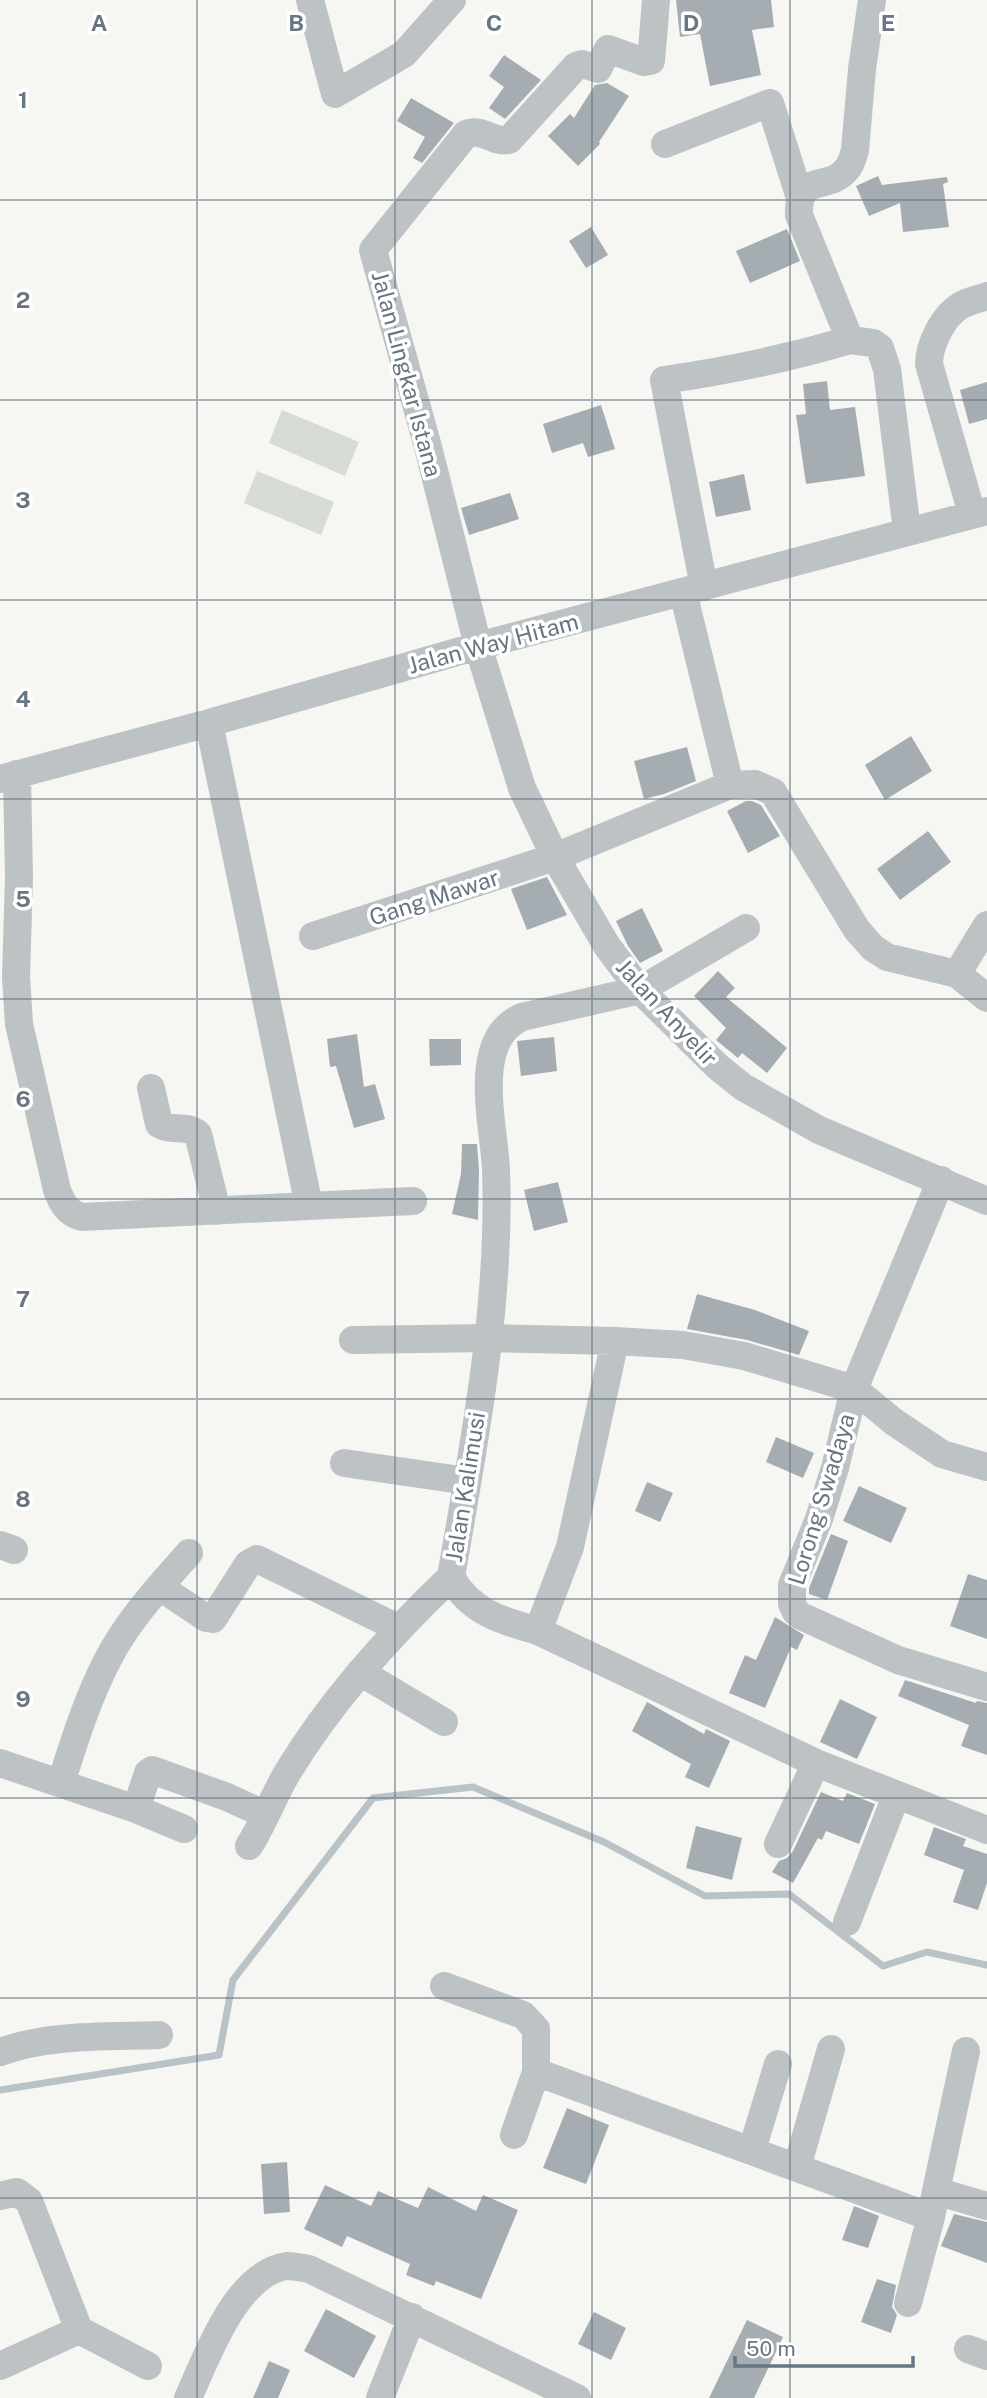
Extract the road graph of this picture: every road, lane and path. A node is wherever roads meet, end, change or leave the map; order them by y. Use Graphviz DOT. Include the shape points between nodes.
graph roads {
  1 [pos="310,0"];
  2 [pos="452,0"];
  3 [pos="656,0"];
  4 [pos="872,0"];
  5 [pos="665,144"];
  6 [pos="800,198"];
  7 [pos="987,296"];
  8 [pos="850,340"];
  9 [pos="979,512"];
  10 [pos="907,531"];
  11 [pos="693,589"];
  12 [pos="478,646"];
  13 [pos="209,723"];
  14 [pos="9,777"];
  15 [pos="730,785"];
  16 [pos="555,857"];
  17 [pos="987,925"];
  18 [pos="746,928"];
  19 [pos="313,936"];
  20 [pos="957,974"];
  21 [pos="640,990"];
  22 [pos="987,998"];
  23 [pos="151,1088"];
  24 [pos="942,1180"];
  25 [pos="413,1201"];
  26 [pos="987,1201"];
  27 [pos="309,1206"];
  28 [pos="217,1211"];
  29 [pos="488,1338"];
  30 [pos="353,1340"];
  31 [pos="615,1341"];
  32 [pos="854,1389"];
  33 [pos="344,1462"];
  34 [pos="987,1468"];
  35 [pos="467,1481"];
  36 [pos="189,1553"];
  37 [pos="450,1577"];
  38 [pos="160,1587"];
  39 [pos="398,1628"];
  40 [pos="538,1631"];
  41 [pos="360,1672"];
  42 [pos="987,1687"];
  43 [pos="444,1722"];
  44 [pos="0,1763"];
  45 [pos="816,1763"];
  46 [pos="61,1783"];
  47 [pos="896,1796"];
  48 [pos="136,1809"];
  49 [pos="264,1814"];
  50 [pos="184,1829"];
  51 [pos="987,1830"];
  52 [pos="778,1844"];
  53 [pos="249,1846"];
  54 [pos="847,1922"];
  55 [pos="444,1986"];
  56 [pos="159,2035"];
  57 [pos="831,2049"];
  58 [pos="966,2051"];
  59 [pos="0,2052"];
  60 [pos="778,2064"];
  61 [pos="536,2072"];
  62 [pos="514,2135"];
  63 [pos="752,2150"];
  64 [pos="796,2167"];
  65 [pos="0,2196"];
  66 [pos="933,2204"];
  67 [pos="987,2206"];
  68 [pos="908,2303"];
  69 [pos="412,2317"];
  70 [pos="79,2330"];
  71 [pos="0,2366"];
  72 [pos="148,2366"];
  73 [pos="188,2398"];
  74 [pos="380,2398"];
  75 [pos="577,2398"];
  1 -- 2 [label="street" via="335,94 404,54"];
  3 -- 12 [label="street, Jalan Lingkar Istana" via="651,61 608,50 598,69 576,66 509,140 466,134 373,250"];
  4 -- 6 [label="street" via="851,162 841,175 807,187"];
  5 -- 6 [label="street" via="770,103"];
  6 -- 8 [label="street" via="799,215"];
  7 -- 9 [label="street" via="960,306 948,318 929,356"];
  8 -- 10 [label="street" via="873,343 883,354"];
  8 -- 11 [label="street" via="738,369 664,380"];
  9 -- 10 [label="street, Jalan Way Hitam"];
  10 -- 11 [label="street, Jalan Way Hitam"];
  11 -- 12 [label="street, Jalan Way Hitam"];
  11 -- 15 [label="street"];
  12 -- 13 [label="street, Jalan Way Hitam"];
  12 -- 16 [label="street, Jalan Anyelir" via="522,788"];
  13 -- 14 [label="street, Jalan Way Hitam"];
  13 -- 27 [label="street"];
  14 -- 28 [label="street" via="19,877 19,1024 62,1203 82,1217"];
  15 -- 16 [label="street, Gang Mawar"];
  15 -- 20 [label="street" via="755,784 773,792 857,930 873,948 887,957"];
  16 -- 19 [label="street, Gang Mawar"];
  16 -- 21 [label="street, Jalan Anyelir" via="607,946"];
  17 -- 20 [label="street"];
  18 -- 21 [label="street, Jalan Kalimusi"];
  20 -- 22 [label="street"];
  21 -- 24 [label="street, Jalan Anyelir" via="743,1087 819,1130"];
  21 -- 29 [label="street, Jalan Kalimusi" via="522,1017 509,1023 495,1046 489,1079 496,1169"];
  23 -- 28 [label="street" via="159,1124 198,1134"];
  24 -- 26 [label="street, Jalan Anyelir"];
  24 -- 32 [label="street, Lorong Swadaya"];
  25 -- 27 [label="street"];
  27 -- 28 [label="street"];
  29 -- 30 [label="street"];
  29 -- 31 [label="street"];
  29 -- 35 [label="street, Jalan Kalimusi"];
  31 -- 32 [label="street" via="683,1345 744,1356"];
  31 -- 40 [label="street" via="570,1547"];
  32 -- 34 [label="street" via="942,1454"];
  32 -- 42 [label="street, Lorong Swadaya" via="819,1519 792,1585 792,1604 807,1619 898,1660"];
  33 -- 35 [label="street"];
  35 -- 37 [label="street, Jalan Kalimusi"];
  36 -- 38 [label="street"];
  37 -- 39 [label="street"];
  37 -- 40 [label="street, Jalan Kalimusi" via="468,1602 507,1622"];
  38 -- 39 [label="street" via="213,1619 248,1564 257,1559"];
  38 -- 46 [label="street" via="108,1659"];
  39 -- 41 [label="street"];
  40 -- 45 [label="street, Jalan Kalimusi"];
  41 -- 43 [label="street"];
  41 -- 49 [label="street" via="289,1769"];
  44 -- 46 [label="street"];
  45 -- 47 [label="street, Jalan Kalimusi"];
  45 -- 52 [label="street"];
  46 -- 48 [label="street"];
  47 -- 51 [label="street, Jalan Kalimusi"];
  47 -- 54 [label="street"];
  48 -- 49 [label="street" via="148,1773 158,1771"];
  48 -- 50 [label="street"];
  49 -- 53 [label="street"];
  55 -- 61 [label="street" via="530,2020 537,2033"];
  56 -- 59 [label="street" via="64,2038"];
  57 -- 64 [label="street"];
  58 -- 66 [label="street"];
  60 -- 63 [label="street"];
  61 -- 62 [label="street"];
  61 -- 63 [label="street"];
  63 -- 64 [label="street"];
  64 -- 66 [label="street"];
  65 -- 70 [label="street" via="17,2192 29,2201"];
  66 -- 67 [label="street"];
  66 -- 68 [label="street"];
  69 -- 73 [label="street" via="309,2269 288,2266 272,2271 254,2281 240,2298"];
  69 -- 74 [label="street"];
  69 -- 75 [label="street"];
  70 -- 71 [label="street"];
  70 -- 72 [label="street"];
}
